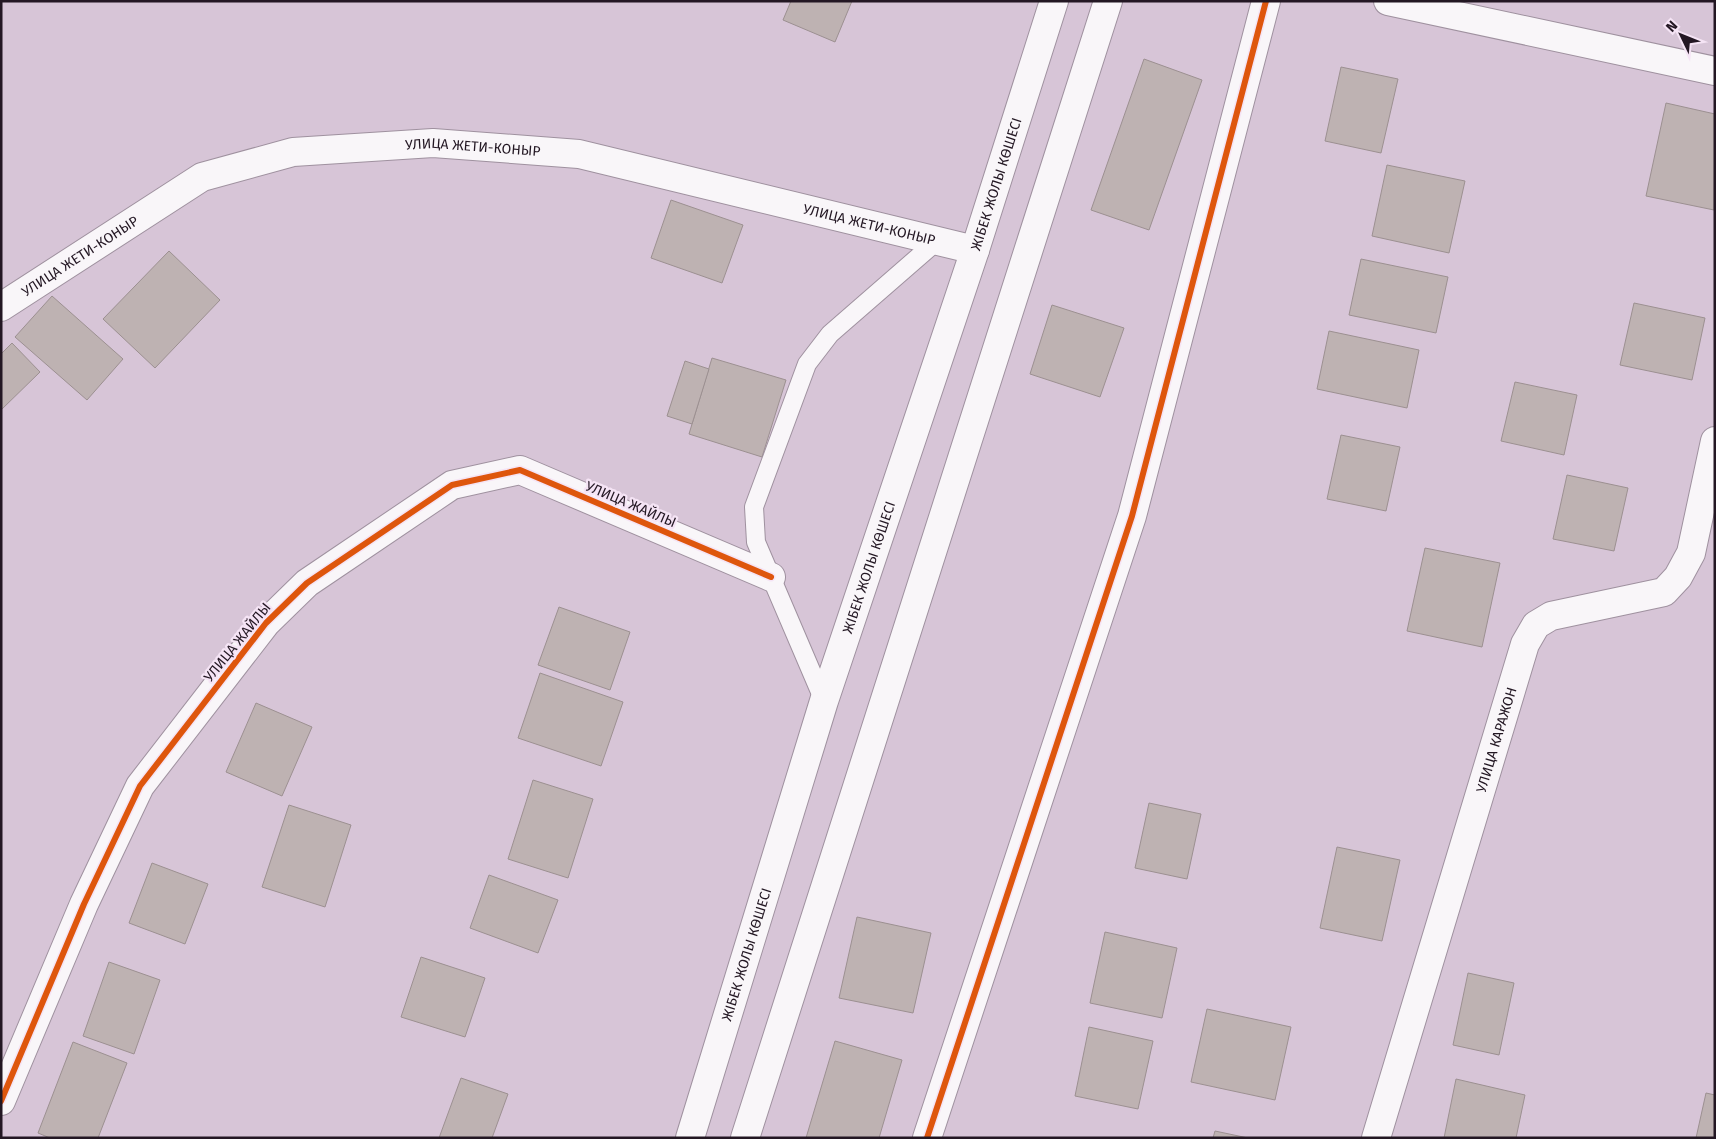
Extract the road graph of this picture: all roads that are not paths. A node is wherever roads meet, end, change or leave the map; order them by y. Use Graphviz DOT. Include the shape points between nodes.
graph roads {
  1 [pos="1054,1"];
  2 [pos="1108,1"];
  3 [pos="1266,1"];
  4 [pos="1388,1"];
  5 [pos="1715,71"];
  6 [pos="938,240"];
  7 [pos="975,250"];
  8 [pos="1,307"];
  9 [pos="1715,441"];
  10 [pos="771,577"];
  11 [pos="824,701"];
  12 [pos="1,1101"];
  13 [pos="690,1138"];
  14 [pos="745,1138"];
  15 [pos="928,1138"];
  16 [pos="1376,1138"];
  1 -- 7 [label="street, ЖІБЕК ЖОЛЫ КӨШЕСІ"];
  2 -- 14 [label="street"];
  3 -- 15 [label="street" via="1132,516"];
  4 -- 5 [label="street"];
  6 -- 7 [label="street, УЛИЦА ЖЕТИ-КОНЫР"];
  6 -- 8 [label="street, УЛИЦА ЖЕТИ-КОНЫР" via="579,154 433,143 293,152 202,177"];
  6 -- 10 [label="lane" via="830,334 807,364 754,507 756,542"];
  7 -- 11 [label="street, ЖІБЕК ЖОЛЫ КӨШЕСІ"];
  9 -- 16 [label="street, УЛИЦА КАРАЖОН" via="1691,553 1678,577 1664,592 1551,616 1536,625 1525,644"];
  10 -- 11 [label="lane"];
  10 -- 12 [label="street, УЛИЦА ЖАЙЛЫ" via="520,470 452,485 307,583 266,623 140,786 84,904"];
  11 -- 13 [label="street, ЖІБЕК ЖОЛЫ КӨШЕСІ"];
}
